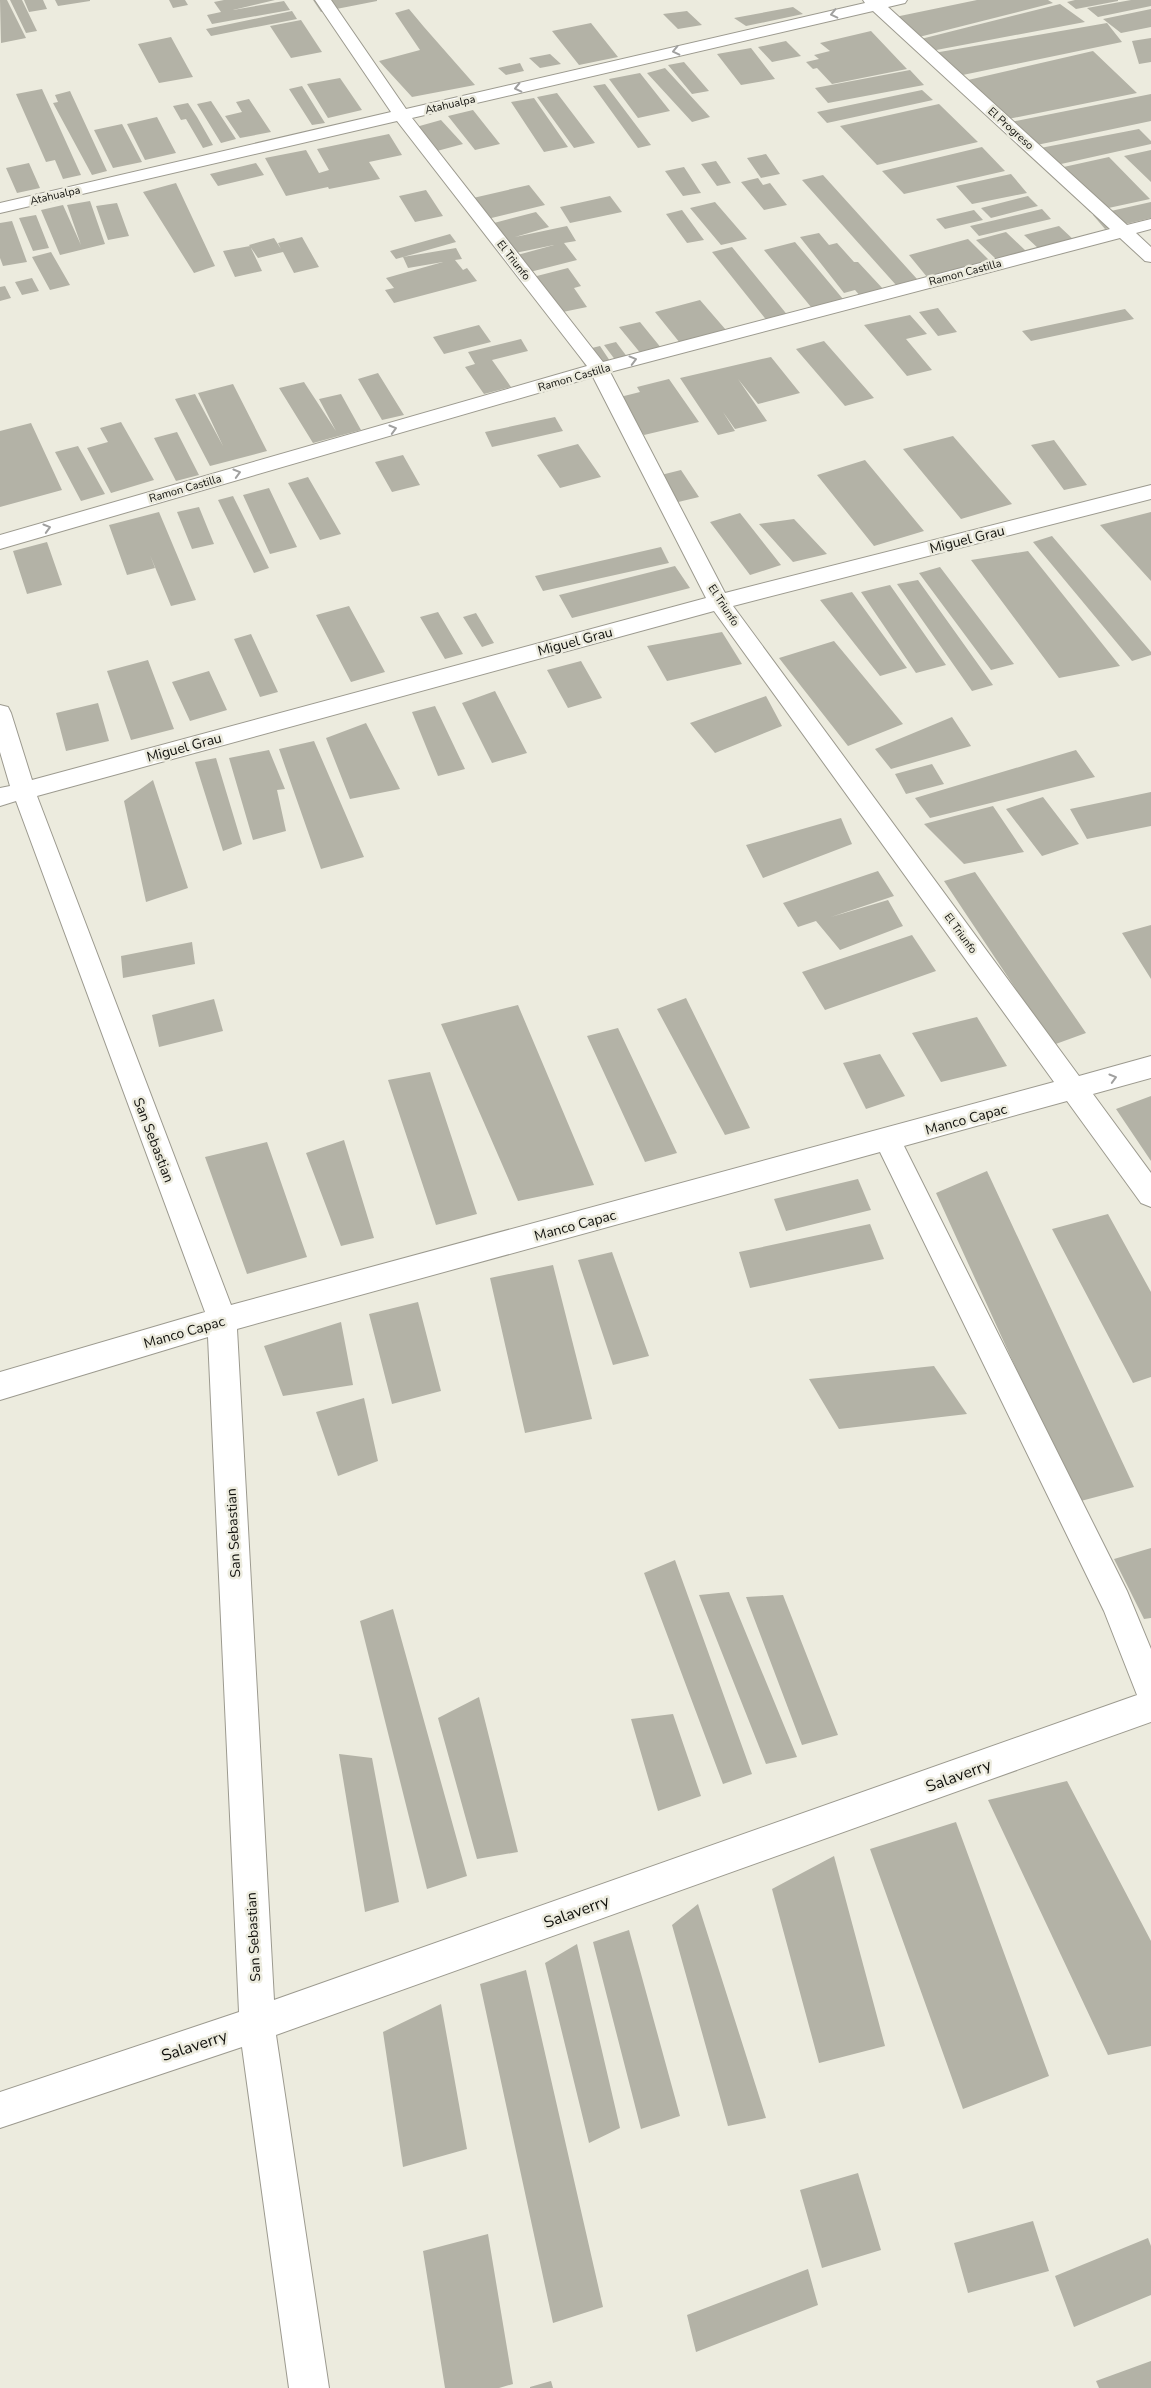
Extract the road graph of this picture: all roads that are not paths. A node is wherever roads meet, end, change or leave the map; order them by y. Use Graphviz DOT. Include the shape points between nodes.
graph roads {
  1 [pos="323,0"];
  2 [pos="899,0"];
  3 [pos="873,2"];
  4 [pos="402,116"];
  5 [pos="0,208"];
  6 [pos="1151,224"];
  7 [pos="1122,230"];
  8 [pos="1151,256"];
  9 [pos="599,369"];
  10 [pos="1151,492"];
  11 [pos="0,542"];
  12 [pos="719,602"];
  13 [pos="0,713"];
  14 [pos="12,793"];
  15 [pos="1151,1068"];
  16 [pos="1075,1089"];
  17 [pos="888,1140"];
  18 [pos="1151,1195"];
  19 [pos="222,1320"];
  20 [pos="0,1386"];
  21 [pos="1151,1688"];
  22 [pos="1151,1706"];
  23 [pos="257,2024"];
  24 [pos="0,2110"];
  25 [pos="309,2388"];
  1 -- 4 [label="street, El Triunfo"];
  2 -- 3 [label="street, Atahualpa"];
  3 -- 4 [label="street, Atahualpa, one-way"];
  3 -- 7 [label="street, El Progreso"];
  4 -- 5 [label="street, Atahualpa"];
  4 -- 9 [label="street, El Triunfo"];
  6 -- 7 [label="street, Ramon Castilla"];
  7 -- 8 [label="street, El Progreso"];
  9 -- 7 [label="street, Ramon Castilla, one-way"];
  11 -- 9 [label="street, Ramon Castilla, one-way"];
  9 -- 12 [label="street, El Triunfo"];
  10 -- 12 [label="street, Miguel Grau"];
  12 -- 14 [label="street, Miguel Grau"];
  12 -- 16 [label="street, El Triunfo"];
  13 -- 14 [label="street, San Sebastian"];
  14 -- 19 [label="street, San Sebastian"];
  16 -- 15 [label="street, Manco Capac, one-way"];
  16 -- 17 [label="street, Manco Capac"];
  16 -- 18 [label="street, El Triunfo"];
  17 -- 19 [label="street, Manco Capac"];
  17 -- 21 [label="street" via="1116,1602"];
  19 -- 20 [label="street, Manco Capac"];
  19 -- 23 [label="street, San Sebastian"];
  22 -- 23 [label="street, Salaverry"];
  23 -- 24 [label="street, Salaverry"];
  23 -- 25 [label="street, San Sebastian"];
}
